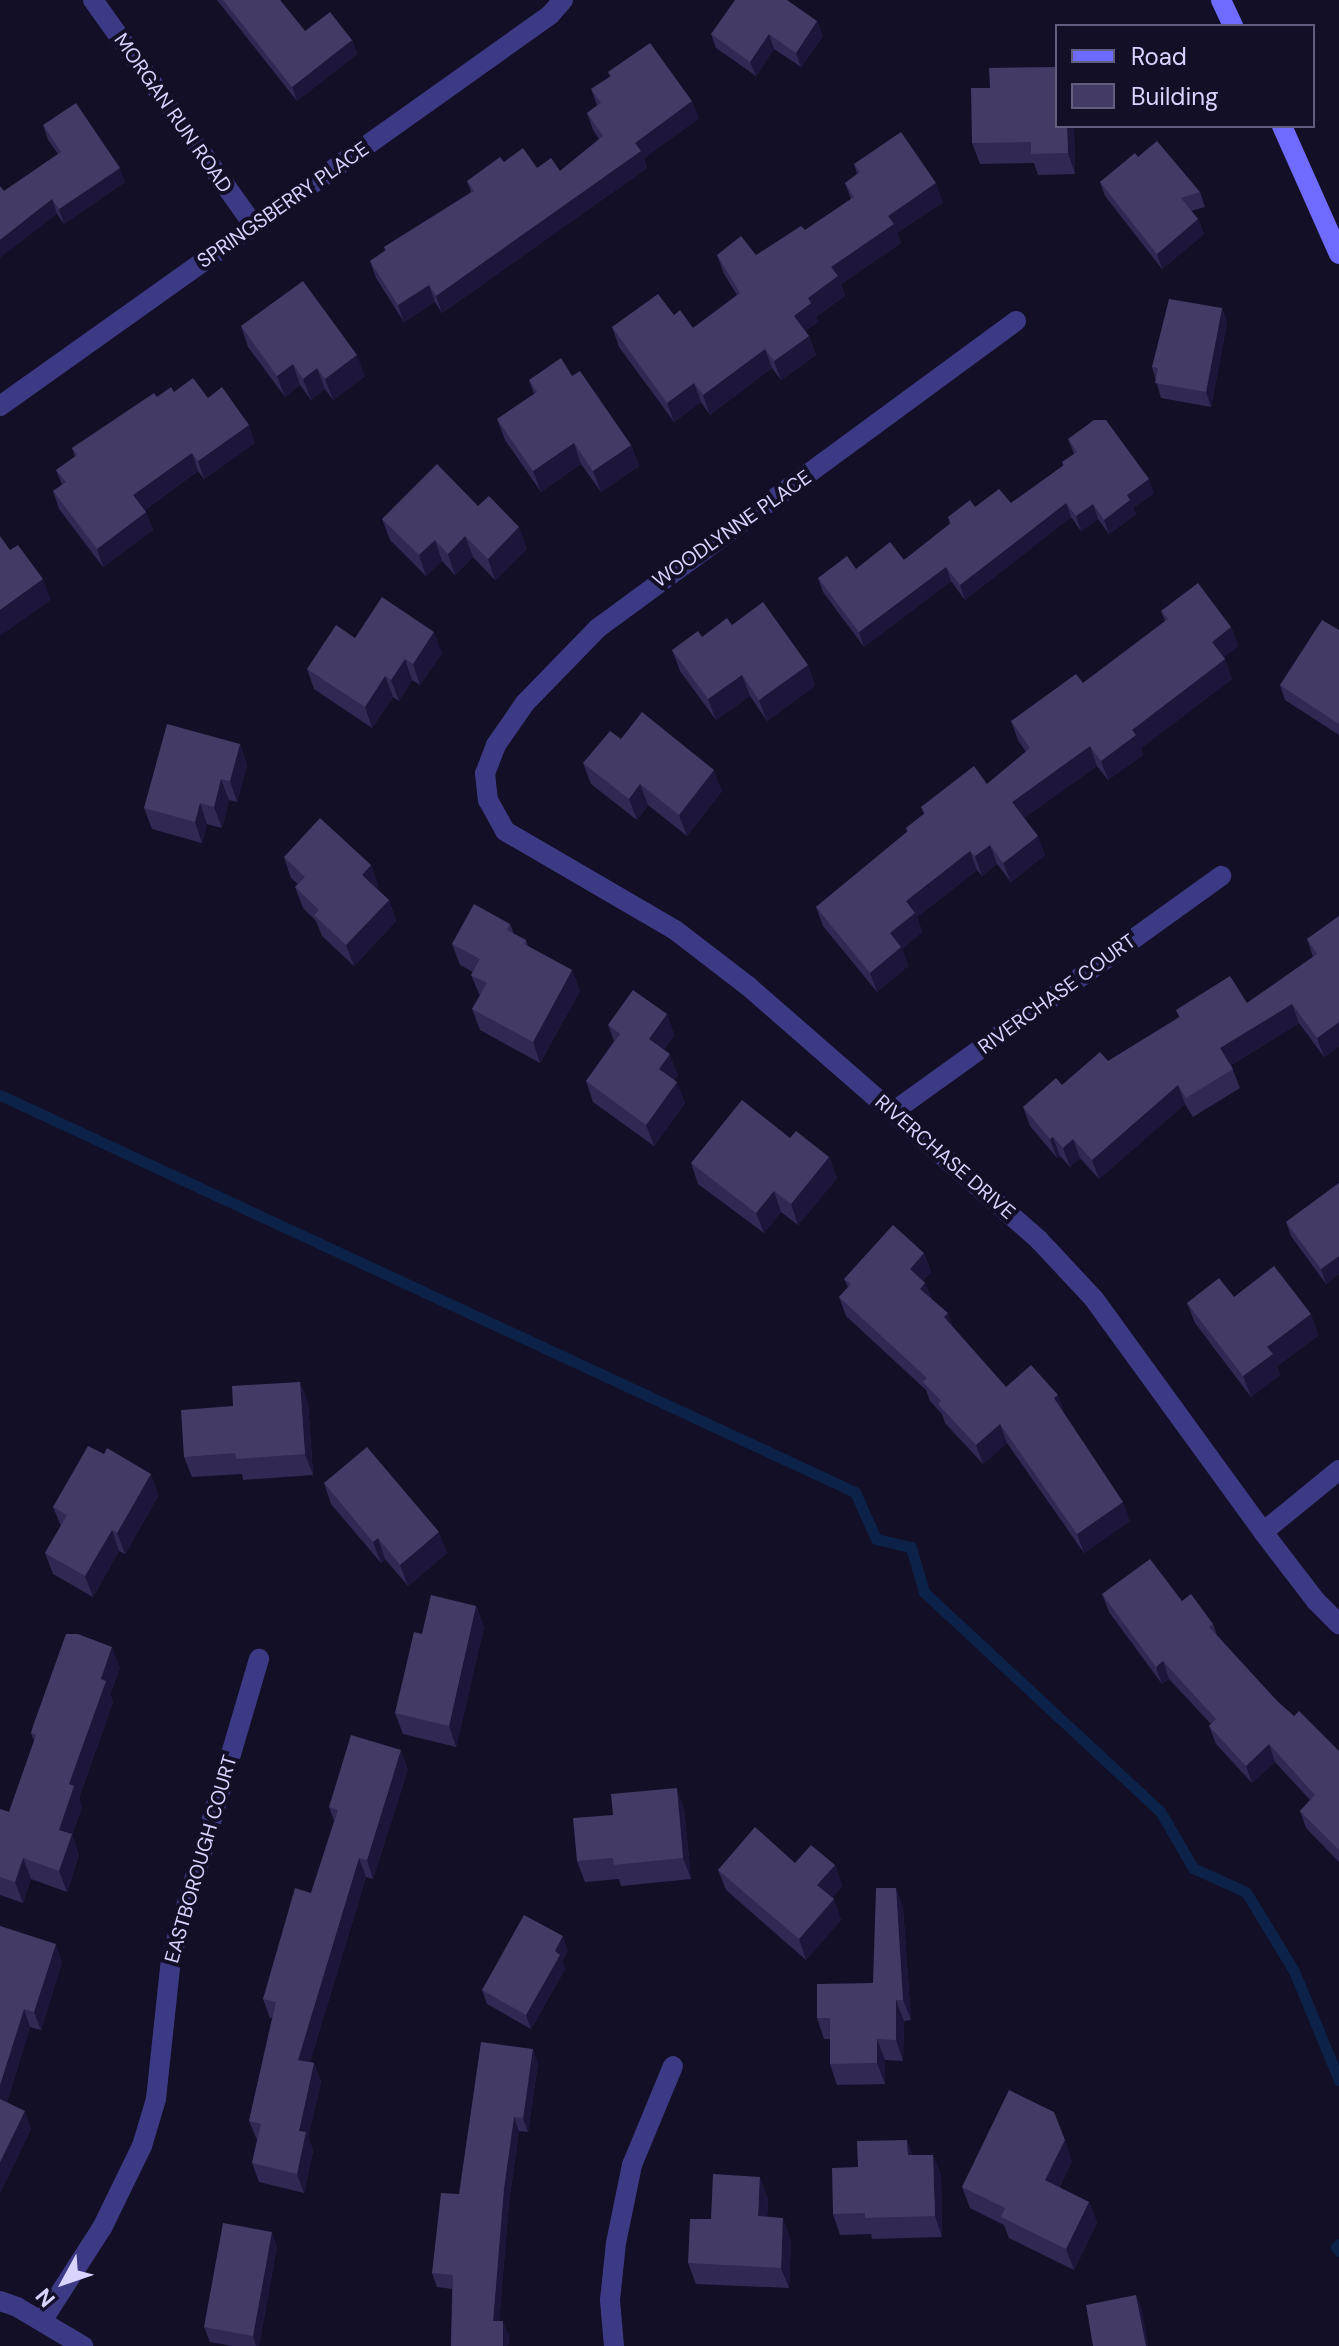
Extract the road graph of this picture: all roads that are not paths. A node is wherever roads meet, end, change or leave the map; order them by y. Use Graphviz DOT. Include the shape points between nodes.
graph roads {
  1 [pos="93,0"];
  2 [pos="563,0"];
  3 [pos="1221,0"];
  4 [pos="1232,24"];
  5 [pos="1283,128"];
  6 [pos="254,226"];
  7 [pos="1339,254"];
  8 [pos="1016,321"];
  9 [pos="0,406"];
  10 [pos="485,773"];
  11 [pos="1221,876"];
  12 [pos="894,1111"];
  13 [pos="1339,1470"];
  14 [pos="1263,1532"];
  15 [pos="1339,1624"];
  16 [pos="259,1659"];
  17 [pos="673,2066"];
  18 [pos="0,2301"];
  19 [pos="42,2321"];
  20 [pos="83,2346"];
  21 [pos="614,2346"];
  1 -- 6 [label="street, MORGAN RUN ROAD"];
  2 -- 6 [label="street, SPRINGSBERRY PLACE" via="538,24"];
  3 -- 4 [label="main road"];
  5 -- 7 [label="main road"];
  6 -- 9 [label="street, SPRINGSBERRY PLACE"];
  8 -- 10 [label="street, WOODLYNNE PLACE" via="598,628 525,703 496,745"];
  10 -- 12 [label="street, RIVERCHASE DRIVE" via="488,800 505,831 675,930"];
  11 -- 12 [label="street, RIVERCHASE COURT"];
  12 -- 14 [label="street, RIVERCHASE DRIVE" via="1039,1240 1094,1299"];
  13 -- 14 [label="street"];
  14 -- 15 [label="street, RIVERCHASE DRIVE"];
  16 -- 19 [label="street, EASTBOROUGH COURT" via="171,1958 158,2087 142,2146 102,2228"];
  17 -- 21 [label="street" via="632,2165 618,2230 610,2300"];
  18 -- 19 [label="street"];
  19 -- 20 [label="street"];
}
